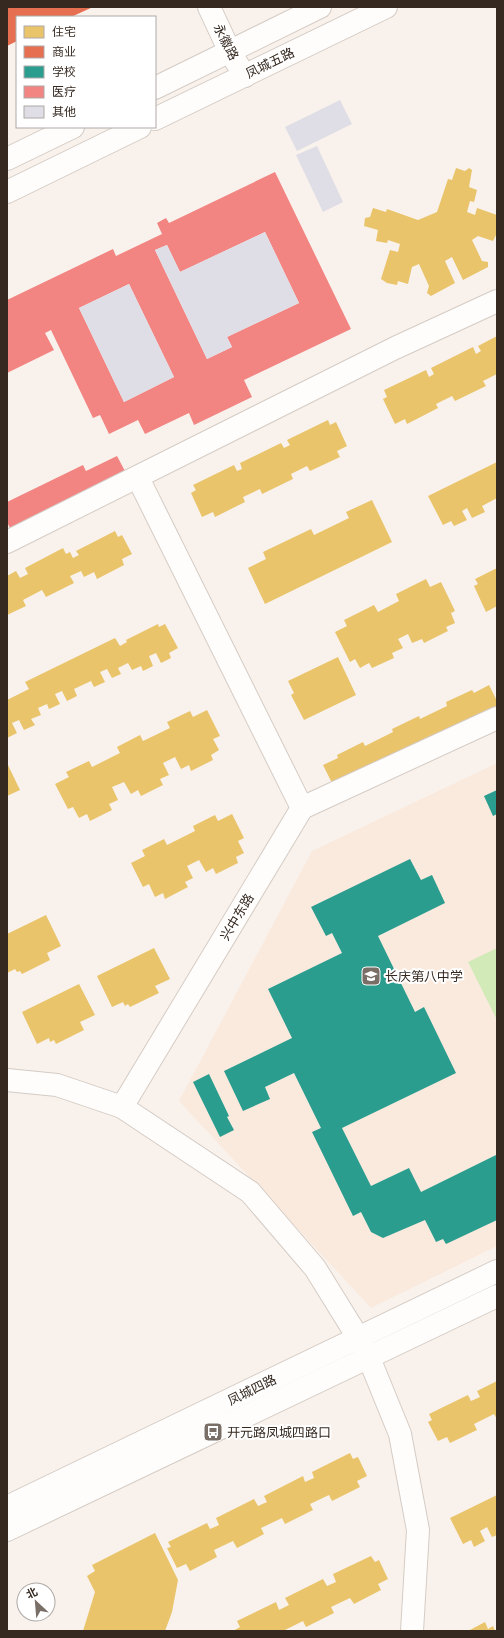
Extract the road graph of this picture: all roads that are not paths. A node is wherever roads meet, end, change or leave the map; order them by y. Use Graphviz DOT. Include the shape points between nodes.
graph roads {
  1 [pos="209,7"];
  2 [pos="320,7"];
  3 [pos="386,7"];
  4 [pos="230,52"];
  5 [pos="245,76"];
  6 [pos="156,88"];
  7 [pos="156,119"];
  8 [pos="71,128"];
  9 [pos="138,128"];
  10 [pos="7,159"];
  11 [pos="7,192"];
  12 [pos="497,301"];
  13 [pos="138,478"];
  14 [pos="7,542"];
  15 [pos="497,718"];
  16 [pos="302,808"];
  17 [pos="7,1080"];
  18 [pos="122,1107"];
  19 [pos="497,1271"];
  20 [pos="497,1296"];
  21 [pos="359,1339"];
  22 [pos="369,1358"];
  23 [pos="7,1507"];
  24 [pos="7,1530"];
  25 [pos="412,1631"];
  1 -- 4 [label="street, 永徽路"];
  2 -- 4 [label="street"];
  3 -- 5 [label="street, 凤城五路"];
  4 -- 5 [label="street, 永徽路"];
  4 -- 6 [label="street"];
  5 -- 7 [label="street, 凤城五路"];
  8 -- 10 [label="street"];
  9 -- 11 [label="street"];
  12 -- 13 [label="street" via="395,348"];
  13 -- 14 [label="street"];
  13 -- 16 [label="street"];
  15 -- 16 [label="street"];
  16 -- 18 [label="street, 兴中东路"];
  17 -- 18 [label="street" via="57,1085"];
  18 -- 21 [label="street" via="250,1192 316,1268"];
  19 -- 21 [label="street, 凤城四路"];
  20 -- 22 [label="street, 凤城四路"];
  21 -- 22 [label="street"];
  21 -- 23 [label="street, 凤城四路"];
  22 -- 24 [label="street, 凤城四路"];
  22 -- 25 [label="street" via="400,1434 418,1530"];
}
